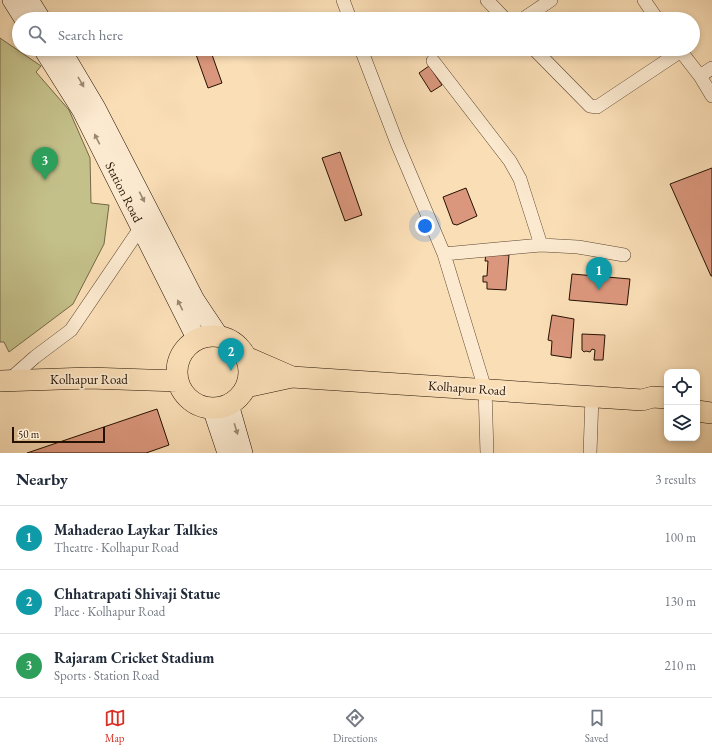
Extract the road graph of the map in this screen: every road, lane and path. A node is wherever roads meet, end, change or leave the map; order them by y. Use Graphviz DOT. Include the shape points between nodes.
graph roads {
  1 [pos="12,0"];
  2 [pos="29,0"];
  3 [pos="343,0"];
  4 [pos="487,0"];
  5 [pos="551,0"];
  6 [pos="644,0"];
  7 [pos="20,12"];
  8 [pos="37,12"];
  9 [pos="347,12"];
  10 [pos="498,12"];
  11 [pos="533,12"];
  12 [pos="652,12"];
  13 [pos="47,56"];
  14 [pos="65,56"];
  15 [pos="364,56"];
  16 [pos="541,56"];
  17 [pos="671,56"];
  18 [pos="685,56"];
  19 [pos="433,61"];
  20 [pos="712,68"];
  21 [pos="700,76"];
  22 [pos="712,96"];
  23 [pos="141,227"];
  24 [pos="541,245"];
  25 [pos="444,254"];
  26 [pos="624,255"];
  27 [pos="219,336"];
  28 [pos="197,340"];
  29 [pos="246,357"];
  30 [pos="292,377"];
  31 [pos="5,381"];
  32 [pos="178,382"];
  33 [pos="246,387"];
  34 [pos="486,389"];
  35 [pos="592,397"];
  36 [pos="664,398"];
  37 [pos="642,400"];
  38 [pos="700,401"];
  39 [pos="712,402"];
  40 [pos="220,406"];
  41 [pos="664,408"];
  42 [pos="700,411"];
  43 [pos="712,413"];
  44 [pos="227,453"];
  45 [pos="243,453"];
  46 [pos="487,453"];
  47 [pos="590,453"];
  1 -- 7 [label="main road"];
  2 -- 8 [label="main road"];
  3 -- 9 [label="street"];
  4 -- 10 [label="street"];
  5 -- 11 [label="street"];
  6 -- 12 [label="street"];
  23 -- 13 [label="main road, Station Road, one-way" via="82,111"];
  14 -- 27 [label="main road, Station Road, one-way" via="96,108 195,300"];
  15 -- 25 [label="street" via="396,143"];
  16 -- 17 [label="street" via="590,106 597,107"];
  18 -- 21 [label="street"];
  19 -- 24 [label="street" via="510,161 520,179"];
  20 -- 21 [label="street"];
  21 -- 22 [label="street"];
  28 -- 23 [label="main road, Station Road, one-way"];
  23 -- 31 [label="street" via="71,330"];
  24 -- 25 [label="street"];
  24 -- 26 [label="street" via="578,247"];
  25 -- 34 [label="street"];
  27 -- 28 [label="main road" via="207,336"];
  27 -- 29 [label="main road" via="230,340"];
  28 -- 32 [label="main road" via="186,347 180,357 176,368"];
  29 -- 30 [label="main road, Kolhapur Road"];
  29 -- 33 [label="main road" via="249,378"];
  30 -- 33 [label="main road, Kolhapur Road"];
  30 -- 34 [label="main road, Kolhapur Road"];
  31 -- 32 [label="main road, Kolhapur Road" via="89,378"];
  32 -- 40 [label="main road" via="190,400 200,406"];
  33 -- 40 [label="main road"];
  34 -- 35 [label="main road, Kolhapur Road"];
  34 -- 46 [label="street"];
  35 -- 37 [label="main road, Kolhapur Road"];
  35 -- 47 [label="street"];
  36 -- 37 [label="main road, Kolhapur Road"];
  37 -- 41 [label="main road, Kolhapur Road" via="651,406"];
  38 -- 39 [label="main road"];
  40 -- 44 [label="main road"];
  40 -- 45 [label="main road, one-way"];
  42 -- 43 [label="main road"];
}
